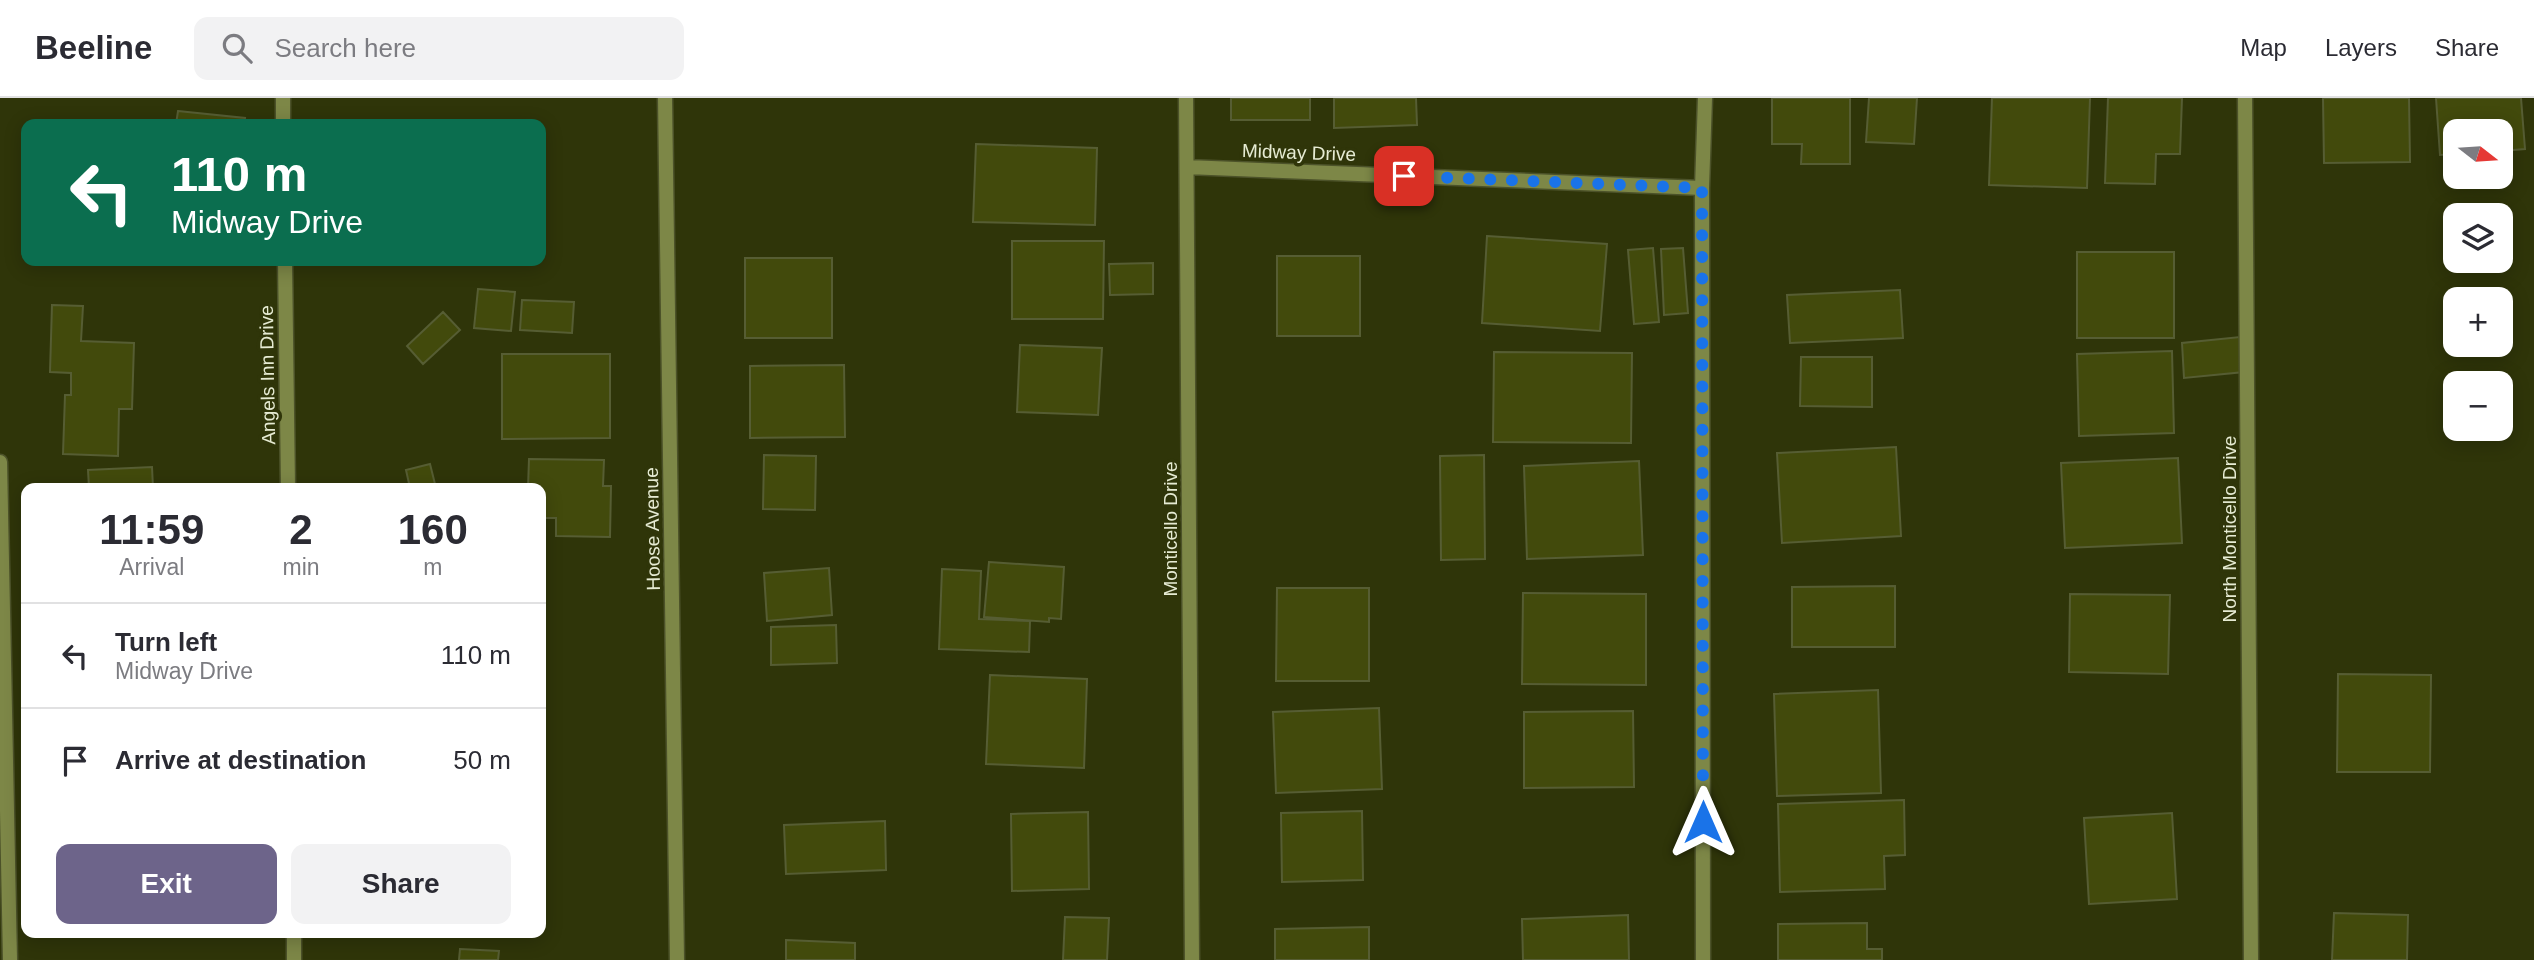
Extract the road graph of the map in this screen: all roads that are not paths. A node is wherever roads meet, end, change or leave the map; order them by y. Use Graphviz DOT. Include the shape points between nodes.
graph roads {
  1 [pos="282,98"];
  2 [pos="665,98"];
  3 [pos="1186,98"];
  4 [pos="1705,98"];
  5 [pos="2245,98"];
  6 [pos="283,119"];
  7 [pos="1188,167"];
  8 [pos="1702,188"];
  9 [pos="285,266"];
  10 [pos="0,462"];
  11 [pos="288,483"];
  12 [pos="294,938"];
  13 [pos="10,960"];
  14 [pos="294,960"];
  15 [pos="677,960"];
  16 [pos="1192,960"];
  17 [pos="1703,960"];
  18 [pos="2250,960"];
  1 -- 6 [label="street"];
  2 -- 15 [label="street, Hoose Avenue"];
  3 -- 7 [label="street, Monticello Drive"];
  4 -- 8 [label="street"];
  5 -- 18 [label="street, North Monticello Drive"];
  7 -- 8 [label="street, Midway Drive"];
  7 -- 16 [label="street, Monticello Drive"];
  8 -- 17 [label="street"];
  9 -- 11 [label="street, Angels Inn Drive"];
  10 -- 13 [label="street"];
  12 -- 14 [label="street"];
}
